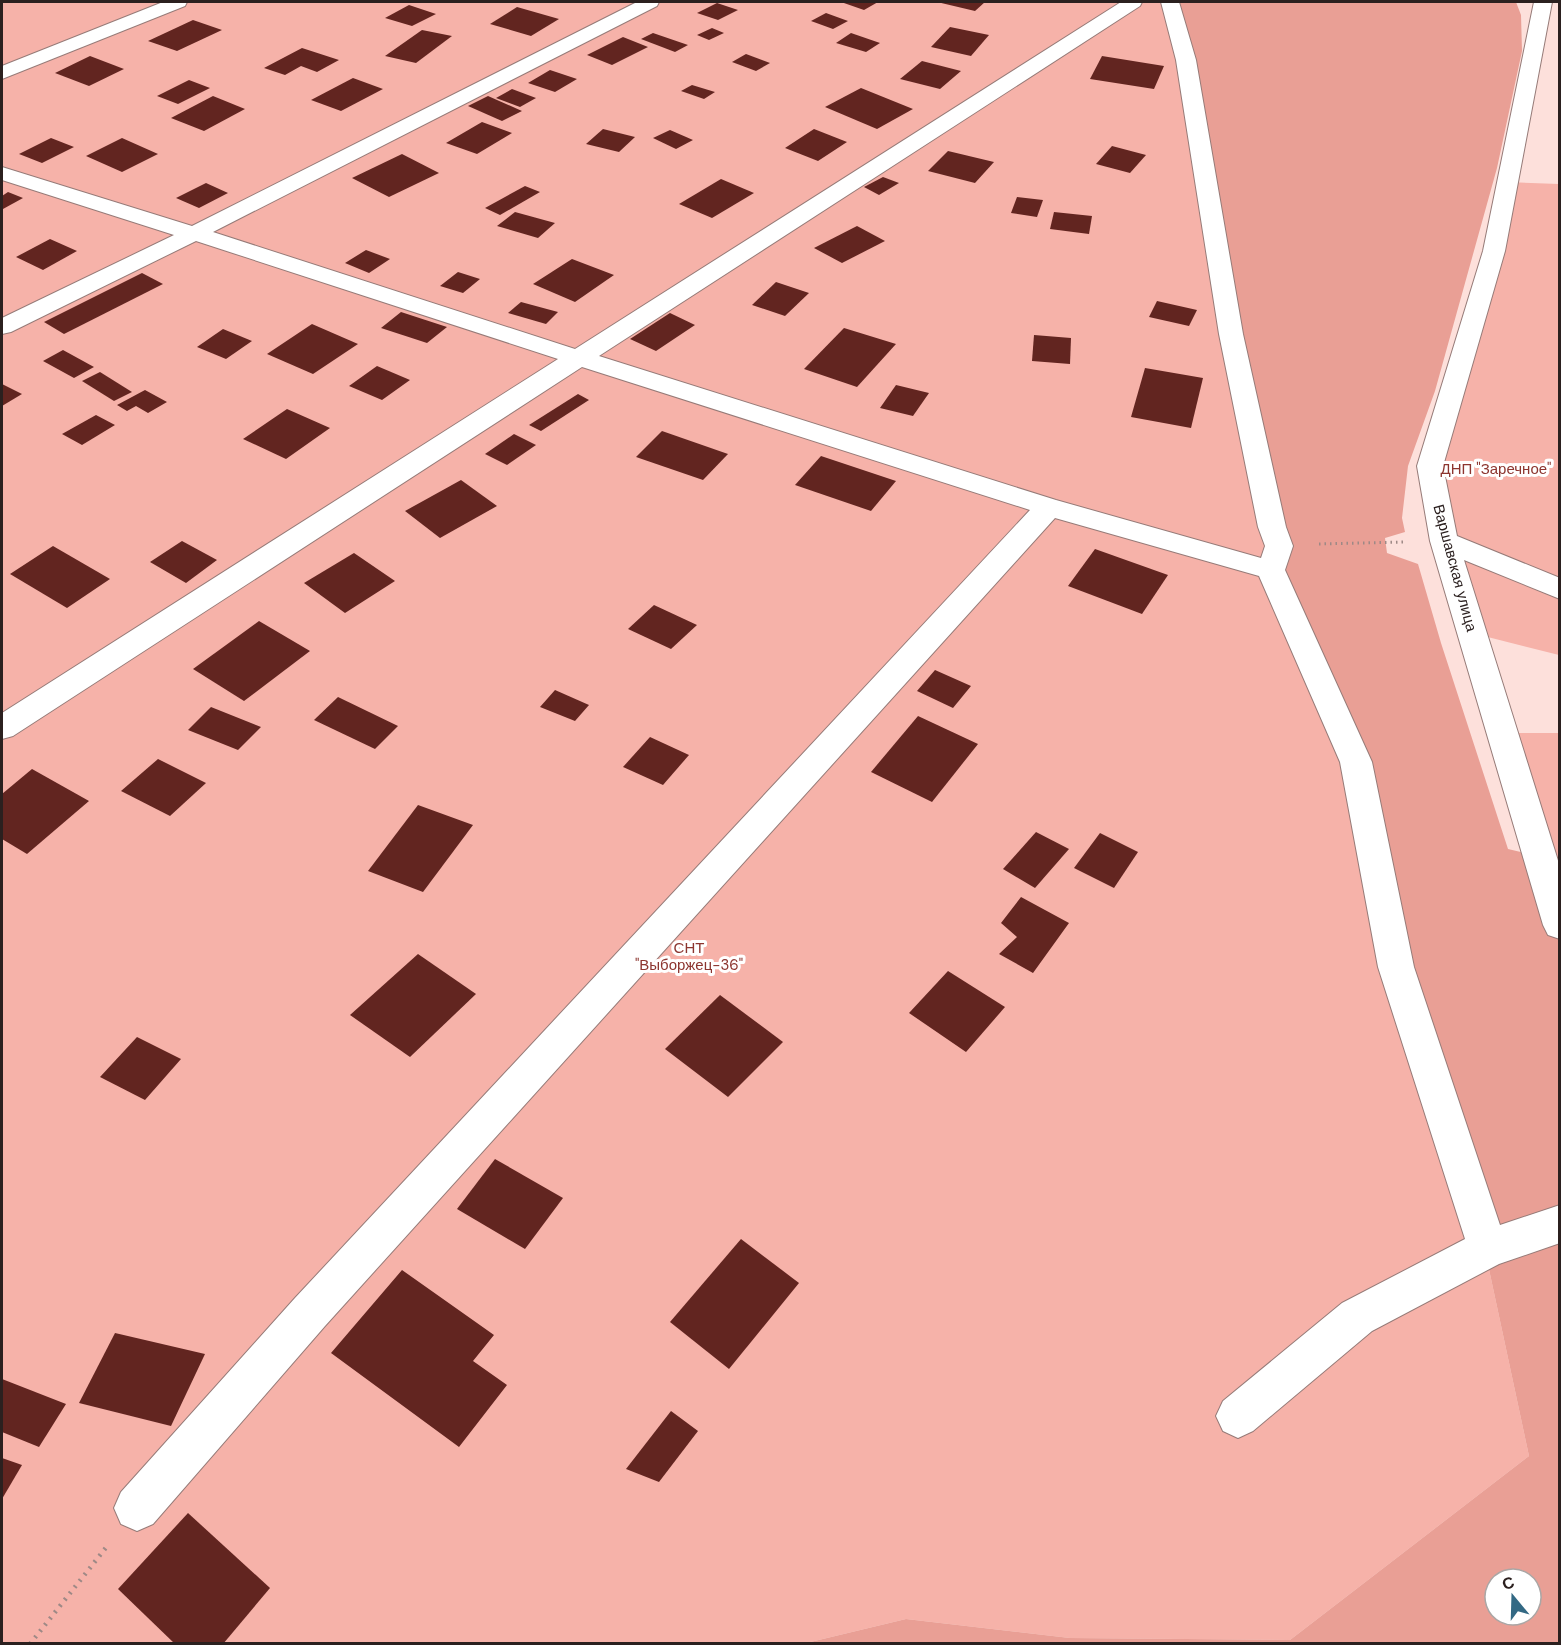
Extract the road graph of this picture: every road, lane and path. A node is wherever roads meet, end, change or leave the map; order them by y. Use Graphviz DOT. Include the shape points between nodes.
graph roads {
  1 [pos="178,2"];
  2 [pos="650,2"];
  3 [pos="1133,2"];
  4 [pos="1170,2"];
  5 [pos="1543,2"];
  6 [pos="2,73"];
  7 [pos="2,173"];
  8 [pos="195,233"];
  9 [pos="2,327"];
  10 [pos="575,358"];
  11 [pos="1048,507"];
  12 [pos="1444,541"];
  13 [pos="1275,558"];
  14 [pos="1560,589"];
  15 [pos="2,728"];
  16 [pos="1560,925"];
  17 [pos="1560,1224"];
  18 [pos="1488,1248"];
  19 [pos="1238,1416"];
  20 [pos="137,1508"];
  21 [pos="30,1644"];
  1 -- 6 [label="street"];
  2 -- 8 [label="street"];
  3 -- 10 [label="street"];
  4 -- 13 [label="street" via="1186,60 1230,334 1272,527"];
  5 -- 12 [label="street, Варшавская улица" via="1494,251 1430,466"];
  7 -- 8 [label="street"];
  8 -- 9 [label="street"];
  8 -- 10 [label="street"];
  10 -- 11 [label="street"];
  10 -- 15 [label="street"];
  11 -- 13 [label="street"];
  11 -- 20 [label="street" via="310,1312"];
  12 -- 13 [label="path"];
  12 -- 14 [label="street"];
  12 -- 16 [label="street, Варшавская улица"];
  13 -- 18 [label="street" via="1356,762 1396,967"];
  17 -- 18 [label="street"];
  18 -- 19 [label="street" via="1357,1317"];
  20 -- 21 [label="path"];
}
